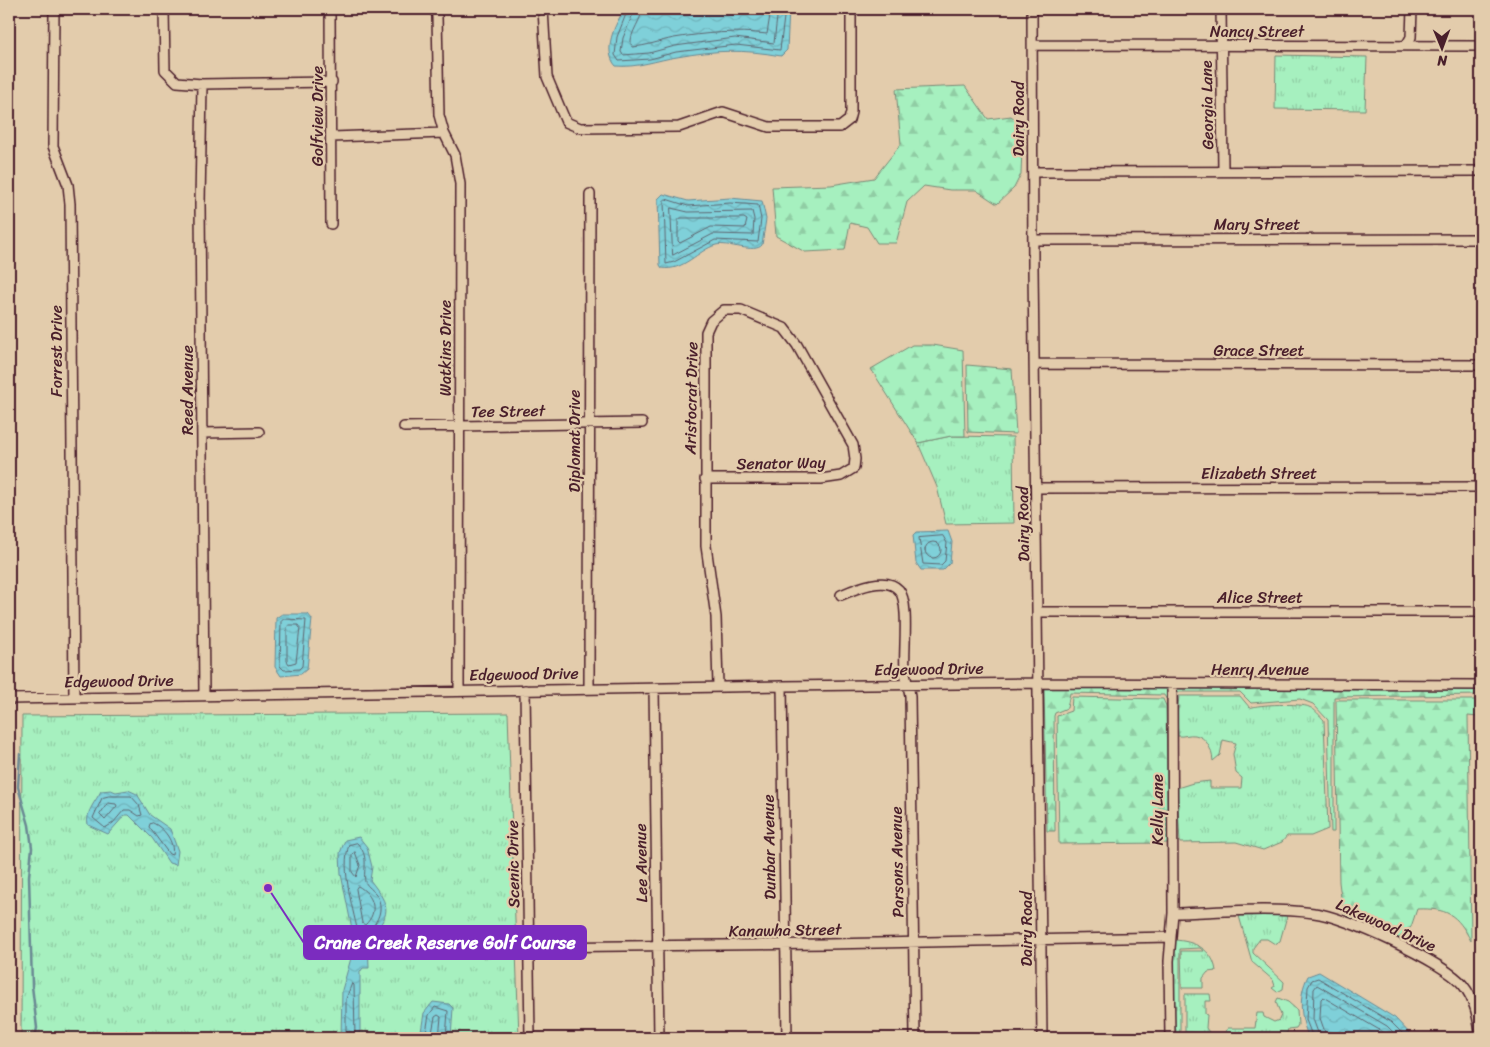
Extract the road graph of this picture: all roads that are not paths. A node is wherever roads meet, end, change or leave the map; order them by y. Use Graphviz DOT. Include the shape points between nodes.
graph roads {
  1 [pos="54,9"];
  2 [pos="164,9"];
  3 [pos="330,9"];
  4 [pos="434,9"];
  5 [pos="543,9"];
  6 [pos="851,9"];
  7 [pos="1032,9"];
  8 [pos="1221,9"];
  9 [pos="1412,9"];
  10 [pos="1033,45"];
  11 [pos="1221,45"];
  12 [pos="1406,46"];
  13 [pos="1481,46"];
  14 [pos="332,82"];
  15 [pos="202,84"];
  16 [pos="444,133"];
  17 [pos="332,137"];
  18 [pos="1223,170"];
  19 [pos="1481,171"];
  20 [pos="1034,172"];
  21 [pos="590,194"];
  22 [pos="331,224"];
  23 [pos="1481,239"];
  24 [pos="1034,240"];
  25 [pos="1036,364"];
  26 [pos="1481,365"];
  27 [pos="642,423"];
  28 [pos="588,424"];
  29 [pos="404,427"];
  30 [pos="459,427"];
  31 [pos="259,432"];
  32 [pos="202,433"];
  33 [pos="854,468"];
  34 [pos="705,479"];
  35 [pos="1481,487"];
  36 [pos="1037,488"];
  37 [pos="841,595"];
  38 [pos="1038,612"];
  39 [pos="1481,612"];
  40 [pos="1039,683"];
  41 [pos="908,684"];
  42 [pos="1172,684"];
  43 [pos="1481,685"];
  44 [pos="718,686"];
  45 [pos="782,686"];
  46 [pos="589,688"];
  47 [pos="654,688"];
  48 [pos="525,690"];
  49 [pos="458,691"];
  50 [pos="204,695"];
  51 [pos="74,697"];
  52 [pos="9,699"];
  53 [pos="1173,913"];
  54 [pos="1171,937"];
  55 [pos="1041,941"];
  56 [pos="913,943"];
  57 [pos="786,945"];
  58 [pos="658,946"];
  59 [pos="529,947"];
  60 [pos="530,1038"];
  61 [pos="659,1038"];
  62 [pos="787,1038"];
  63 [pos="915,1038"];
  64 [pos="1042,1038"];
  65 [pos="1170,1038"];
  66 [pos="1480,1038"];
  1 -- 51 [label="street, Forrest Drive" via="52,146 68,185 70,204"];
  2 -- 15 [label="street" via="165,70 177,82"];
  3 -- 14 [label="street, Golfview Drive"];
  4 -- 16 [label="street, Watkins Drive"];
  5 -- 6 [label="street" via="547,77 566,122 580,128 679,127 723,112 769,127 840,127 849,120 851,112"];
  7 -- 10 [label="street, Dairy Road"];
  8 -- 11 [label="street, Georgia Lane"];
  9 -- 12 [label="street" via="1411,37"];
  10 -- 11 [label="street, Nancy Street"];
  10 -- 20 [label="street, Dairy Road"];
  11 -- 12 [label="street, Nancy Street"];
  11 -- 18 [label="street, Georgia Lane"];
  12 -- 13 [label="street, Nancy Street"];
  14 -- 15 [label="street"];
  14 -- 17 [label="street, Golfview Drive"];
  15 -- 32 [label="street, Reed Avenue"];
  16 -- 17 [label="street"];
  16 -- 30 [label="street, Watkins Drive" via="455,155 460,184"];
  17 -- 22 [label="street, Golfview Drive"];
  18 -- 19 [label="street"];
  18 -- 20 [label="street"];
  20 -- 24 [label="street, Dairy Road"];
  21 -- 28 [label="street, Diplomat Drive"];
  23 -- 24 [label="street, Mary Street"];
  24 -- 25 [label="street, Dairy Road"];
  25 -- 26 [label="street, Grace Street"];
  25 -- 36 [label="street, Dairy Road"];
  27 -- 28 [label="street, Tee Street"];
  28 -- 30 [label="street, Tee Street"];
  28 -- 46 [label="street, Diplomat Drive"];
  29 -- 30 [label="street, Tee Street"];
  30 -- 49 [label="street, Watkins Drive"];
  31 -- 32 [label="street"];
  32 -- 50 [label="street, Reed Avenue"];
  33 -- 34 [label="street, Senator Way" via="841,476 821,479"];
  33 -- 34 [label="street, Aristocrat Drive" via="853,445 784,328 741,310 724,310 711,321 706,332"];
  34 -- 44 [label="street, Aristocrat Drive" via="706,546 716,617"];
  35 -- 36 [label="street, Elizabeth Street"];
  36 -- 38 [label="street, Dairy Road"];
  37 -- 41 [label="street, Parsons Avenue" via="860,587 880,584 899,590 904,602"];
  38 -- 39 [label="street, Alice Street"];
  38 -- 40 [label="street, Dairy Road"];
  40 -- 41 [label="street, Edgewood Drive"];
  40 -- 42 [label="street, Henry Avenue"];
  40 -- 55 [label="street, Dairy Road"];
  41 -- 45 [label="street, Edgewood Drive"];
  41 -- 56 [label="street, Parsons Avenue"];
  42 -- 43 [label="street, Henry Avenue"];
  42 -- 53 [label="street, Kelly Lane"];
  44 -- 45 [label="street, Edgewood Drive"];
  44 -- 47 [label="street, Edgewood Drive"];
  45 -- 57 [label="street, Dunbar Avenue"];
  46 -- 47 [label="street, Edgewood Drive"];
  46 -- 48 [label="street, Edgewood Drive"];
  47 -- 58 [label="street, Lee Avenue"];
  48 -- 49 [label="street, Edgewood Drive"];
  48 -- 59 [label="street, Scenic Drive"];
  49 -- 50 [label="street, Edgewood Drive"];
  50 -- 51 [label="street, Edgewood Drive"];
  51 -- 52 [label="street, Edgewood Drive"];
  53 -- 54 [label="street, Kelly Lane"];
  53 -- 66 [label="street, Lakewood Drive" via="1288,911 1333,915 1452,973 1464,986 1476,1008"];
  54 -- 55 [label="street, Kanawha Street"];
  54 -- 65 [label="street, Kelly Lane"];
  55 -- 56 [label="street, Kanawha Street"];
  55 -- 64 [label="street, Dairy Road"];
  56 -- 57 [label="street, Kanawha Street"];
  56 -- 63 [label="street, Parsons Avenue"];
  57 -- 58 [label="street, Kanawha Street"];
  57 -- 62 [label="street, Dunbar Avenue"];
  58 -- 59 [label="street, Kanawha Street"];
  58 -- 61 [label="street, Lee Avenue"];
  59 -- 60 [label="street, Scenic Drive"];
}
